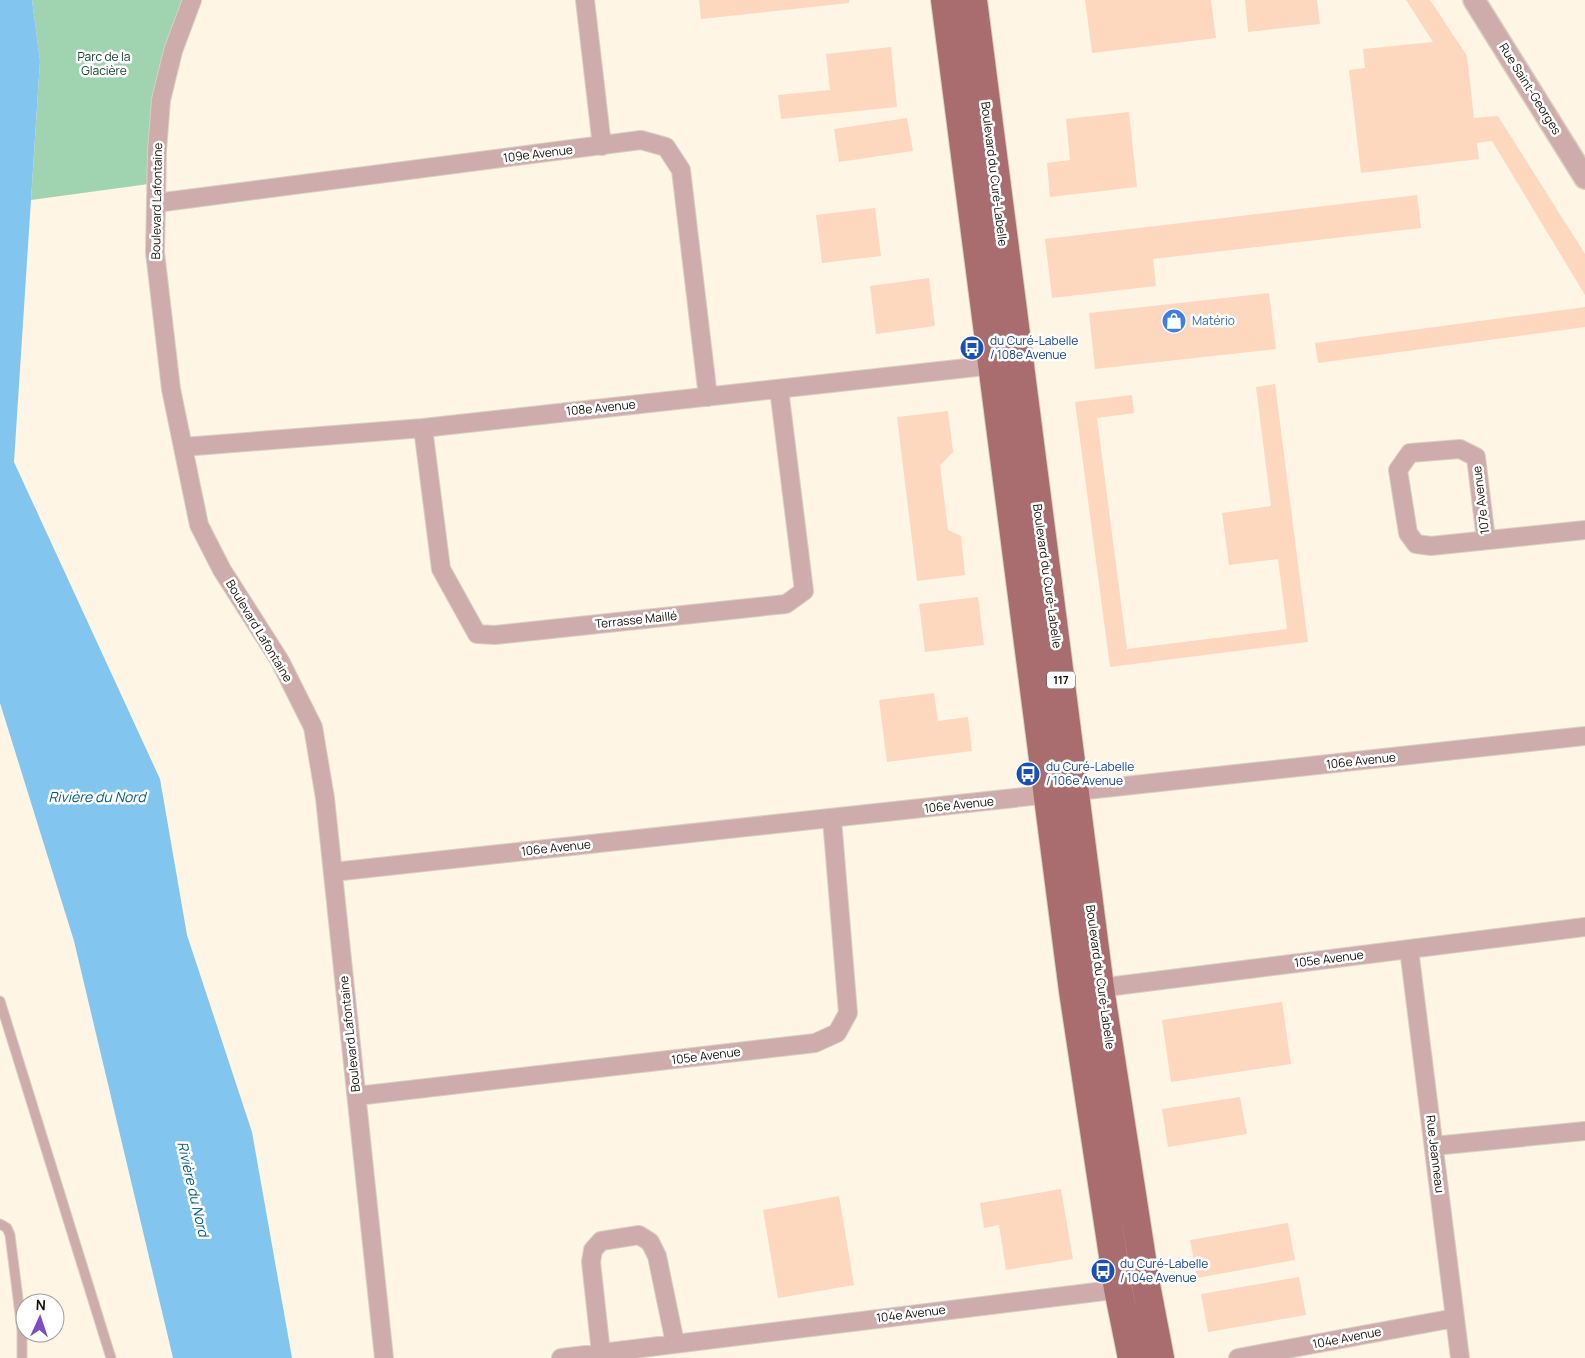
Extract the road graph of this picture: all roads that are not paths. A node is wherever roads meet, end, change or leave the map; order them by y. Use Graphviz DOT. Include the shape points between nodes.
graph roads {
  1 [pos="192,0"];
  2 [pos="585,0"];
  3 [pos="1474,0"];
  4 [pos="973,2"];
  5 [pos="945,4"];
  6 [pos="602,146"];
  7 [pos="1585,178"];
  8 [pos="156,203"];
  9 [pos="1005,364"];
  10 [pos="779,389"];
  11 [pos="708,397"];
  12 [pos="423,428"];
  13 [pos="183,447"];
  14 [pos="1585,530"];
  15 [pos="1486,540"];
  16 [pos="1585,736"];
  17 [pos="1076,792"];
  18 [pos="1047,795"];
  19 [pos="832,819"];
  20 [pos="332,872"];
  21 [pos="1585,927"];
  22 [pos="1409,949"];
  23 [pos="1100,988"];
  24 [pos="1073,991"];
  25 [pos="0,1001"];
  26 [pos="357,1096"];
  27 [pos="1585,1131"];
  28 [pos="1434,1146"];
  29 [pos="0,1224"];
  30 [pos="1146,1285"];
  31 [pos="1118,1289"];
  32 [pos="1455,1318"];
  33 [pos="675,1343"];
  34 [pos="602,1353"];
  35 [pos="22,1358"];
  36 [pos="111,1358"];
  37 [pos="384,1358"];
  38 [pos="561,1358"];
  39 [pos="1132,1358"];
  40 [pos="1160,1358"];
  41 [pos="1238,1358"];
  42 [pos="1460,1358"];
  1 -- 8 [label="street, Boulevard Lafontaine" via="173,51 161,100"];
  2 -- 6 [label="street"];
  3 -- 7 [label="street, Rue Saint-Georges"];
  4 -- 5 [label="main road"];
  4 -- 9 [label="main road, Boulevard du Curé-Labelle / 117"];
  5 -- 9 [label="main road, Boulevard du Curé-Labelle / 117"];
  6 -- 8 [label="street, 109e Avenue"];
  6 -- 11 [label="street, 109e Avenue" via="641,140 666,147 681,170"];
  8 -- 13 [label="street, Boulevard Lafontaine" via="155,252 171,389"];
  9 -- 10 [label="street, 108e Avenue"];
  9 -- 17 [label="main road, Boulevard du Curé-Labelle / 117"];
  9 -- 18 [label="main road, Boulevard du Curé-Labelle / 117"];
  10 -- 11 [label="street, 108e Avenue"];
  10 -- 12 [label="street, Terrasse Maillé" via="804,591 786,604 495,635 477,634 441,569"];
  11 -- 12 [label="street, 108e Avenue"];
  12 -- 13 [label="street, 108e Avenue"];
  13 -- 20 [label="street, Boulevard Lafontaine" via="199,525 222,570 280,661 313,727 325,798"];
  14 -- 15 [label="street, 107e Avenue"];
  15 -- 15 [label="street, 107e Avenue" via="1431,546 1416,544 1408,533 1398,470 1410,453 1460,449 1476,457"];
  16 -- 17 [label="street, 106e Avenue"];
  17 -- 18 [label="street, 106e Avenue"];
  17 -- 23 [label="main road, Boulevard du Curé-Labelle / 117"];
  18 -- 19 [label="street, 106e Avenue"];
  18 -- 24 [label="main road, Boulevard du Curé-Labelle / 117"];
  19 -- 20 [label="street, 106e Avenue"];
  19 -- 26 [label="street, 105e Avenue" via="848,1014 837,1033 815,1043"];
  20 -- 26 [label="street, Boulevard Lafontaine"];
  21 -- 22 [label="street, 105e Avenue"];
  22 -- 23 [label="street, 105e Avenue"];
  22 -- 28 [label="street, Rue Jeanneau"];
  23 -- 24 [label="street, 105e Avenue"];
  23 -- 30 [label="main road, Boulevard du Curé-Labelle / 117"];
  24 -- 31 [label="main road, Boulevard du Curé-Labelle / 117"];
  25 -- 36 [label="lane"];
  26 -- 37 [label="street, Boulevard Lafontaine"];
  27 -- 28 [label="street"];
  28 -- 32 [label="street, Rue Jeanneau"];
  29 -- 35 [label="lane" via="10,1235 22,1330"];
  30 -- 31 [label="street, 104e Avenue"];
  30 -- 40 [label="main road, Boulevard du Curé-Labelle / 117"];
  31 -- 33 [label="street, 104e Avenue"];
  31 -- 39 [label="main road, Boulevard du Curé-Labelle / 117"];
  32 -- 41 [label="street, 104e Avenue"];
  32 -- 42 [label="street, Rue Jeanneau"];
  33 -- 34 [label="street, 104e Avenue"];
  33 -- 34 [label="street" via="657,1256 650,1242 639,1235 601,1240 593,1250 591,1262"];
  34 -- 38 [label="street, 104e Avenue"];
}
